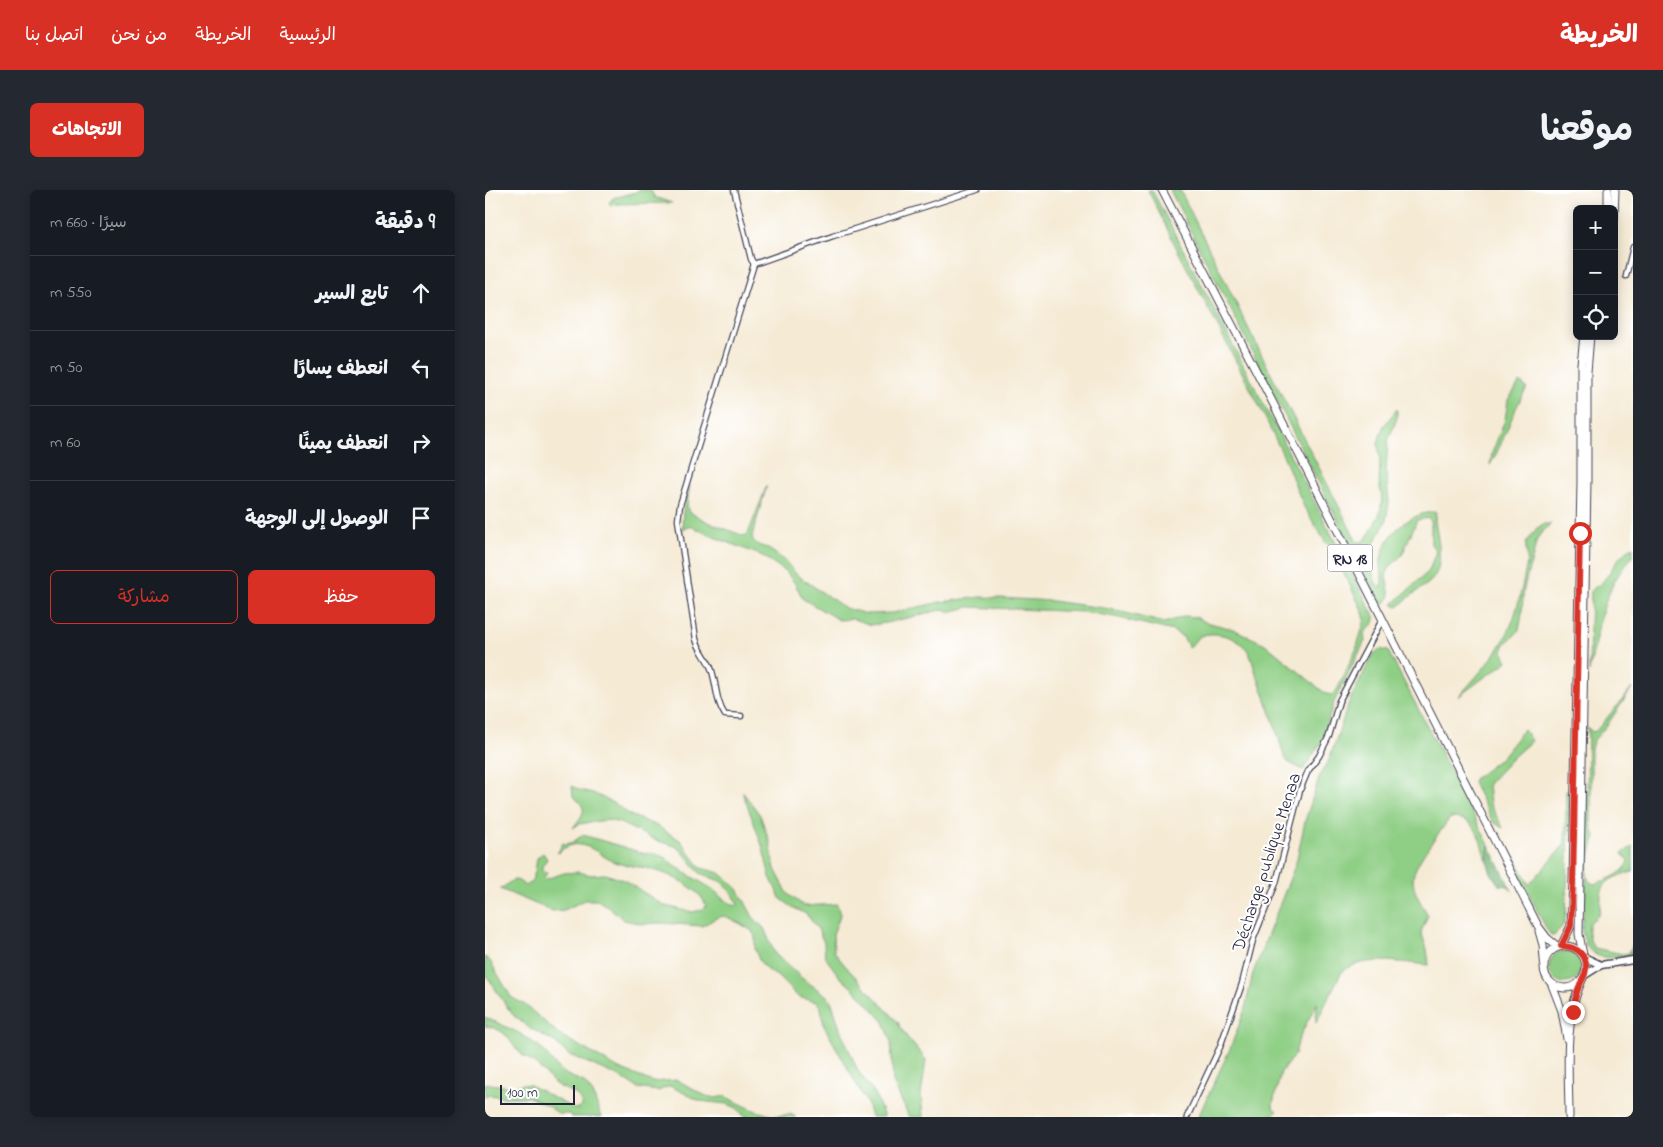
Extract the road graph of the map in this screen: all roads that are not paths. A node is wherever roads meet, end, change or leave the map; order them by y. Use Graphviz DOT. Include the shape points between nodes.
graph roads {
  1 [pos="734,190"];
  2 [pos="977,190"];
  3 [pos="1162,190"];
  4 [pos="1609,190"];
  5 [pos="1615,190"];
  6 [pos="1608,205"];
  7 [pos="1614,205"];
  8 [pos="1633,247"];
  9 [pos="754,264"];
  10 [pos="1626,276"];
  11 [pos="1584,340"];
  12 [pos="1590,340"];
  13 [pos="1382,620"];
  14 [pos="741,716"];
  15 [pos="1537,926"];
  16 [pos="1560,946"];
  17 [pos="1584,956"];
  18 [pos="1633,960"];
  19 [pos="1544,961"];
  20 [pos="1601,965"];
  21 [pos="1584,978"];
  22 [pos="1551,984"];
  23 [pos="1569,1046"];
  24 [pos="1187,1117"];
  25 [pos="1569,1117"];
  1 -- 9 [label="street"];
  2 -- 9 [label="street"];
  3 -- 13 [label="main road, RN 18"];
  4 -- 6 [label="main road"];
  5 -- 7 [label="main road"];
  8 -- 10 [label="street"];
  9 -- 14 [label="street" via="678,520 696,639 711,667 719,705 725,715"];
  11 -- 16 [label="main road" via="1573,882 1571,926"];
  12 -- 17 [label="main road" via="1579,934"];
  13 -- 15 [label="main road, RN 18"];
  13 -- 24 [label="street, Décharge publique Menaa" via="1339,701 1329,736 1300,790 1276,883 1253,940 1243,984 1221,1047"];
  15 -- 16 [label="main road, RN 18"];
  15 -- 19 [label="main road, RN 18"];
  16 -- 17 [label="main road" via="1577,949"];
  16 -- 19 [label="main road"];
  17 -- 20 [label="main road"];
  17 -- 21 [label="main road" via="1587,966"];
  18 -- 20 [label="main road"];
  19 -- 22 [label="main road" via="1544,974"];
  20 -- 21 [label="main road"];
  21 -- 22 [label="main road" via="1571,988"];
  21 -- 23 [label="main road" via="1577,990"];
  22 -- 23 [label="main road" via="1563,1011"];
  23 -- 25 [label="main road"];
}
